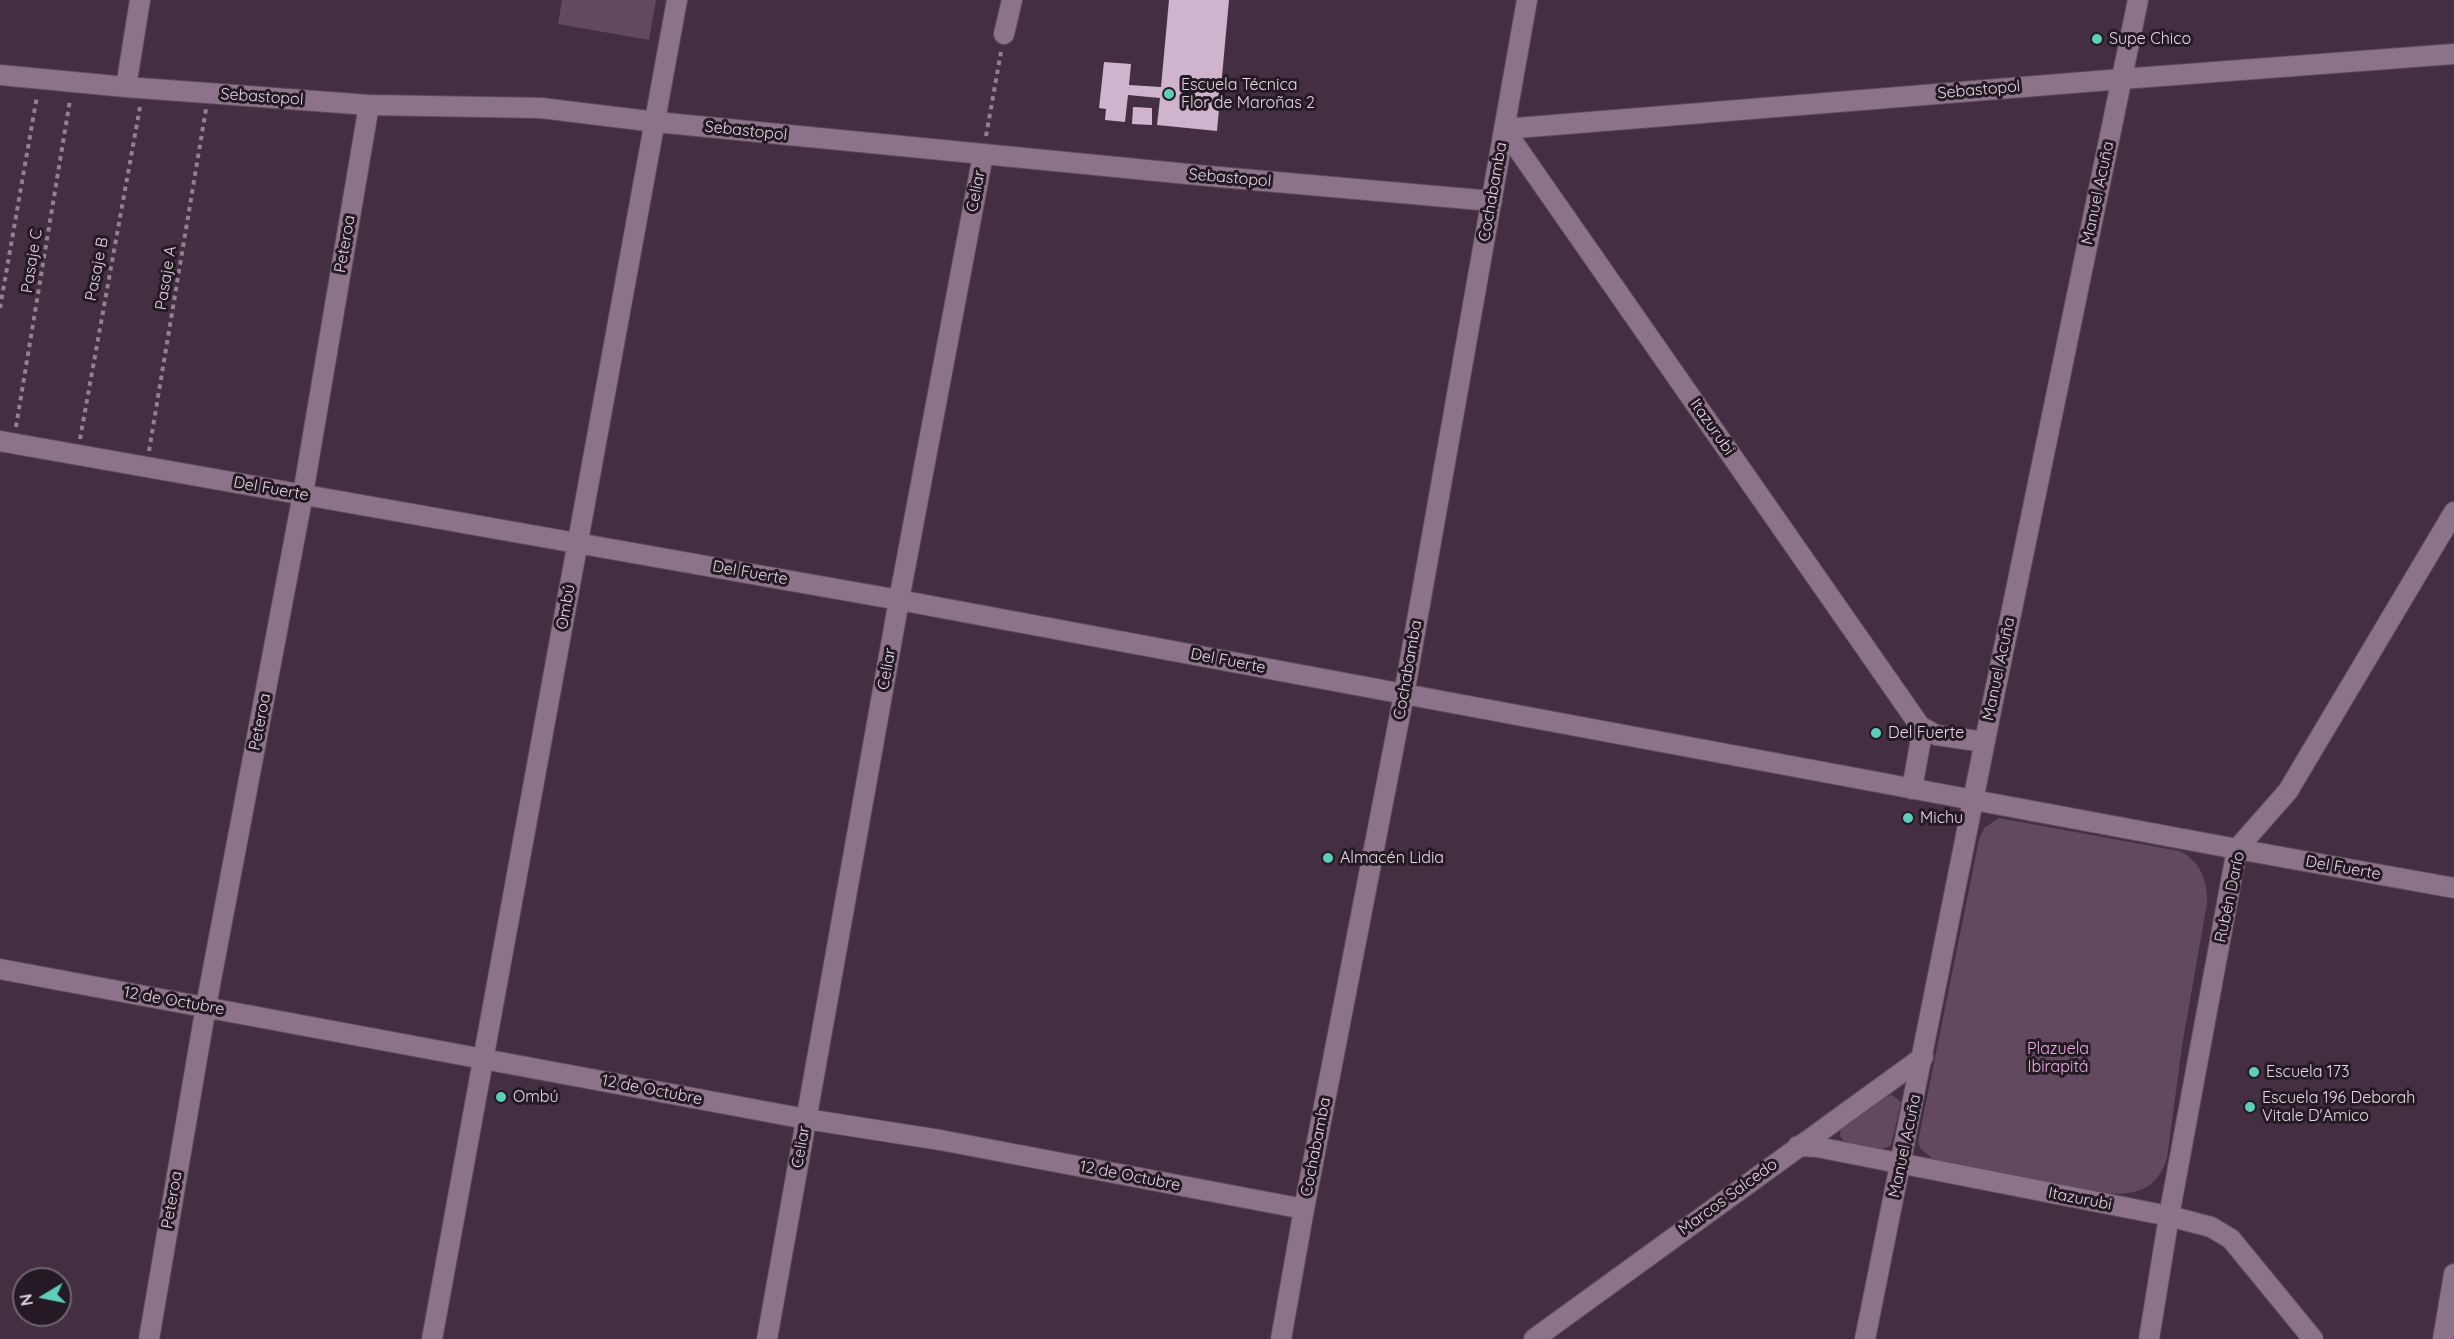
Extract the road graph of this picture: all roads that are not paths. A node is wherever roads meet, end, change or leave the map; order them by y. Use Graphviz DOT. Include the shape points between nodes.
graph roads {
  1 [pos="140,0"];
  2 [pos="677,0"];
  3 [pos="1012,0"];
  4 [pos="1527,0"];
  5 [pos="2138,0"];
  6 [pos="1004,34"];
  7 [pos="2454,54"];
  8 [pos="0,75"];
  9 [pos="2122,79"];
  10 [pos="134,88"];
  11 [pos="369,105"];
  12 [pos="656,122"];
  13 [pos="1504,129"];
  14 [pos="983,154"];
  15 [pos="1491,201"];
  16 [pos="7,442"];
  17 [pos="303,494"];
  18 [pos="2454,512"];
  19 [pos="578,543"];
  20 [pos="900,600"];
  21 [pos="1404,694"];
  22 [pos="1920,726"];
  23 [pos="1984,742"];
  24 [pos="1912,789"];
  25 [pos="1974,799"];
  26 [pos="2237,849"];
  27 [pos="2454,888"];
  28 [pos="0,969"];
  29 [pos="206,1006"];
  30 [pos="1923,1057"];
  31 [pos="483,1059"];
  32 [pos="807,1119"];
  33 [pos="1798,1146"];
  34 [pos="1901,1165"];
  35 [pos="1304,1209"];
  36 [pos="2169,1216"];
  37 [pos="2454,1274"];
  38 [pos="148,1339"];
  39 [pos="432,1339"];
  40 [pos="767,1339"];
  41 [pos="1281,1339"];
  42 [pos="1534,1339"];
  43 [pos="1865,1339"];
  44 [pos="2149,1339"];
  45 [pos="2313,1339"];
  46 [pos="2443,1339"];
  1 -- 10 [label="street"];
  2 -- 12 [label="street, Ombú"];
  3 -- 6 [label="street"];
  4 -- 13 [label="street, Cochabamba"];
  5 -- 9 [label="street, Manuel Acuña"];
  7 -- 9 [label="street, Sebastopol"];
  8 -- 10 [label="street, Sebastopol"];
  9 -- 13 [label="street, Sebastopol"];
  9 -- 23 [label="street, Manuel Acuña"];
  10 -- 11 [label="street, Sebastopol"];
  11 -- 12 [label="street, Sebastopol" via="541,108"];
  11 -- 17 [label="street, Peteroa"];
  12 -- 14 [label="street, Sebastopol"];
  12 -- 19 [label="street, Ombú"];
  13 -- 15 [label="street, Cochabamba"];
  13 -- 22 [label="street, Itazurubi"];
  14 -- 15 [label="street, Sebastopol"];
  14 -- 20 [label="street, Celiar"];
  15 -- 21 [label="street, Cochabamba"];
  16 -- 17 [label="street, Del Fuerte"];
  17 -- 19 [label="street, Del Fuerte"];
  17 -- 29 [label="street, Peteroa"];
  18 -- 26 [label="street, Rubén Darío" via="2288,791"];
  19 -- 20 [label="street, Del Fuerte"];
  19 -- 31 [label="street, Ombú"];
  20 -- 21 [label="street, Del Fuerte"];
  20 -- 32 [label="street, Celiar"];
  21 -- 24 [label="street, Del Fuerte"];
  21 -- 35 [label="street, Cochabamba"];
  22 -- 23 [label="street" via="1936,735"];
  22 -- 24 [label="street"];
  23 -- 25 [label="street, Manuel Acuña"];
  24 -- 25 [label="street, Del Fuerte"];
  25 -- 26 [label="street, Del Fuerte"];
  25 -- 30 [label="street, Manuel Acuña"];
  26 -- 27 [label="street, Del Fuerte"];
  26 -- 36 [label="street, Rubén Darío"];
  28 -- 29 [label="street, 12 de Octubre"];
  29 -- 31 [label="street, 12 de Octubre"];
  29 -- 38 [label="street, Peteroa"];
  30 -- 33 [label="street, Marcos Salcedo"];
  30 -- 34 [label="street, Manuel Acuña"];
  31 -- 32 [label="street, 12 de Octubre"];
  31 -- 39 [label="street, Ombú"];
  32 -- 35 [label="street, 12 de Octubre"];
  32 -- 40 [label="street, Celiar"];
  33 -- 34 [label="street, Itazurubi" via="1817,1146"];
  33 -- 42 [label="street, Marcos Salcedo"];
  34 -- 36 [label="street, Itazurubi"];
  34 -- 43 [label="street, Manuel Acuña"];
  35 -- 41 [label="street, Cochabamba"];
  36 -- 44 [label="street, Rubén Darío"];
  36 -- 45 [label="street, Itazurubi" via="2211,1227 2231,1239"];
  37 -- 46 [label="street"];
}
